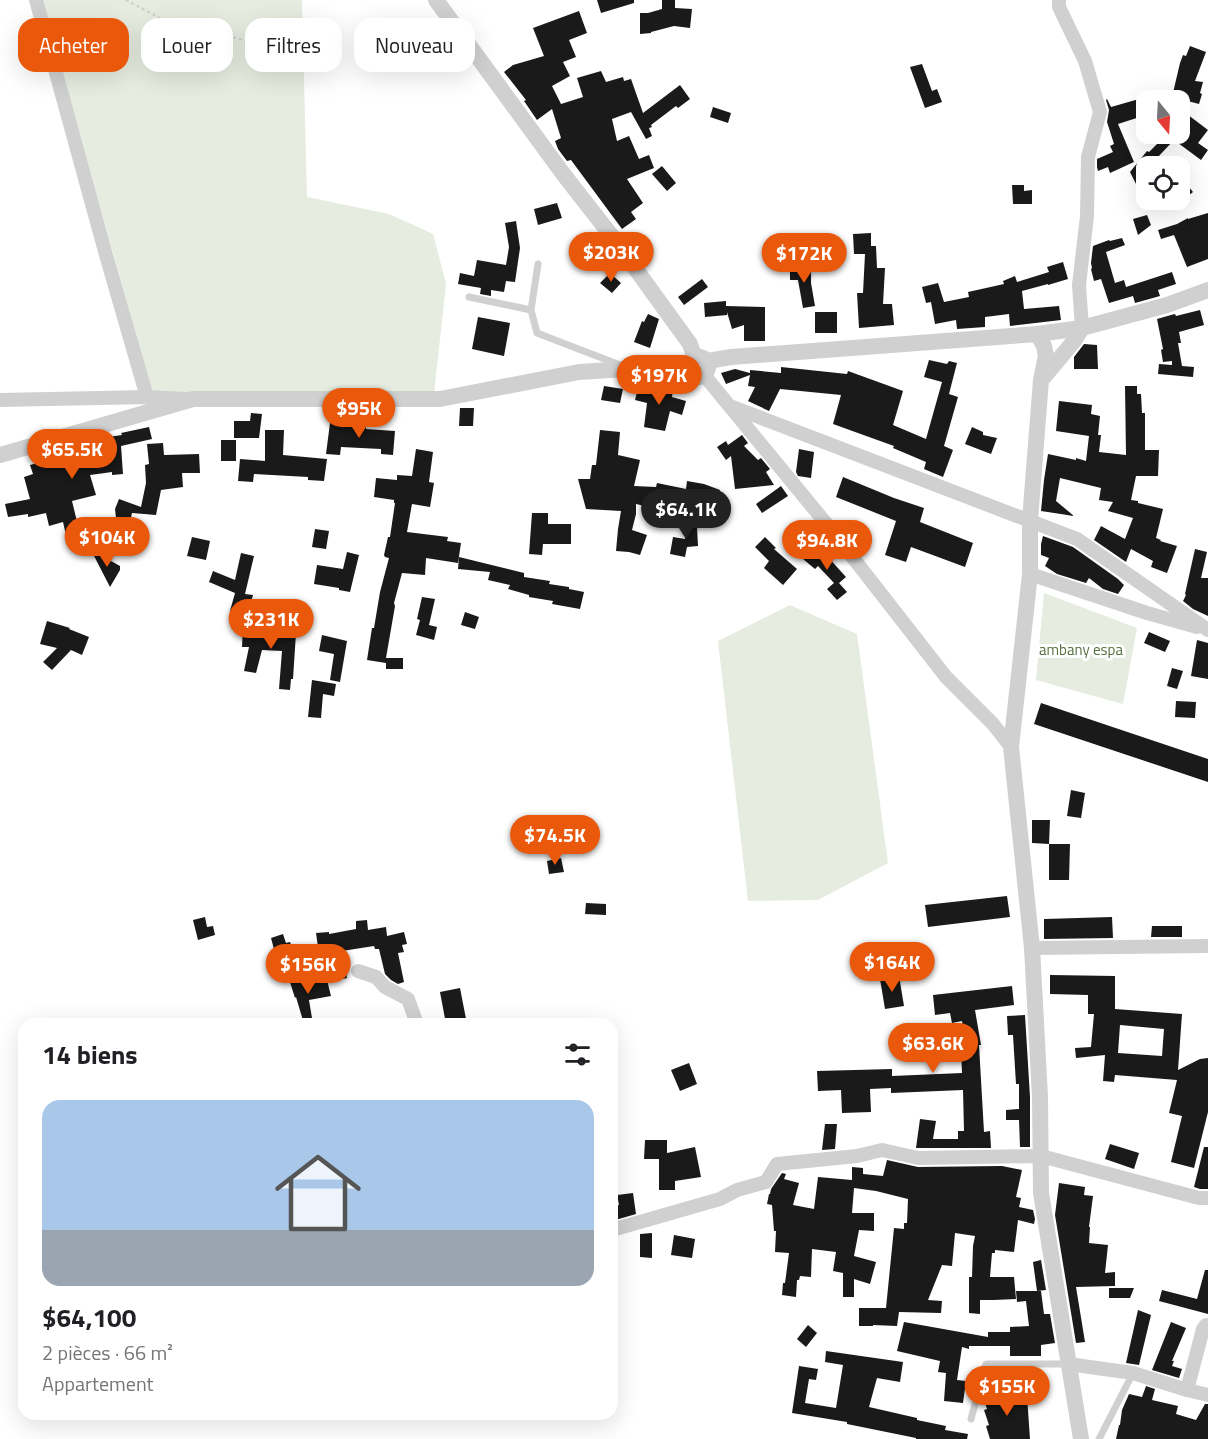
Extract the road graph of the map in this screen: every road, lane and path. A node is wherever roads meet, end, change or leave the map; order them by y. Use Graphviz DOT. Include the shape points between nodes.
graph roads {
  1 [pos="36,0"];
  2 [pos="126,0"];
  3 [pos="436,0"];
  4 [pos="1059,0"];
  5 [pos="245,40"];
  6 [pos="538,264"];
  7 [pos="1208,290"];
  8 [pos="469,297"];
  9 [pos="531,310"];
  10 [pos="1082,328"];
  11 [pos="1036,334"];
  12 [pos="698,365"];
  13 [pos="628,368"];
  14 [pos="1041,380"];
  15 [pos="147,397"];
  16 [pos="193,399"];
  17 [pos="0,400"];
  18 [pos="730,406"];
  19 [pos="0,455"];
  20 [pos="1030,520"];
  21 [pos="1030,574"];
  22 [pos="1208,630"];
  23 [pos="1011,747"];
  24 [pos="1208,946"];
  25 [pos="1032,948"];
  26 [pos="358,971"];
  27 [pos="415,1018"];
  28 [pos="1041,1156"];
  29 [pos="1205,1201"];
  30 [pos="618,1228"];
  31 [pos="1208,1325"];
  32 [pos="1068,1364"];
  33 [pos="1133,1373"];
  34 [pos="1187,1390"];
  35 [pos="1208,1395"];
  36 [pos="971,1419"];
  37 [pos="1081,1439"];
  38 [pos="1099,1439"];
  1 -- 15 [label="street"];
  2 -- 5 [label="path" via="160,18"];
  3 -- 12 [label="street" via="690,344"];
  4 -- 10 [label="street" via="1100,112 1088,158 1087,216 1079,285"];
  6 -- 9 [label="lane"];
  7 -- 10 [label="street"];
  8 -- 9 [label="lane"];
  9 -- 13 [label="lane" via="537,333"];
  10 -- 11 [label="street"];
  10 -- 14 [label="street"];
  11 -- 12 [label="street" via="731,357"];
  11 -- 14 [label="street" via="1046,356"];
  12 -- 13 [label="street"];
  12 -- 18 [label="street"];
  13 -- 16 [label="street" via="579,372 440,399"];
  14 -- 20 [label="street"];
  15 -- 16 [label="street"];
  15 -- 17 [label="street"];
  16 -- 19 [label="street"];
  18 -- 20 [label="street"];
  18 -- 23 [label="street" via="946,677"];
  20 -- 21 [label="street"];
  20 -- 22 [label="street" via="1077,539"];
  21 -- 22 [label="street"];
  21 -- 23 [label="street"];
  23 -- 25 [label="street"];
  24 -- 25 [label="street"];
  25 -- 28 [label="street"];
  26 -- 27 [label="street" via="375,977 408,999"];
  28 -- 29 [label="street"];
  28 -- 30 [label="street" via="918,1158 882,1150 777,1164 766,1182"];
  28 -- 32 [label="street" via="1041,1193"];
  31 -- 34 [label="street" via="1203,1329"];
  32 -- 33 [label="street"];
  32 -- 36 [label="lane" via="986,1364"];
  32 -- 37 [label="street"];
  33 -- 34 [label="street"];
  33 -- 38 [label="lane"];
  34 -- 35 [label="street"];
}
